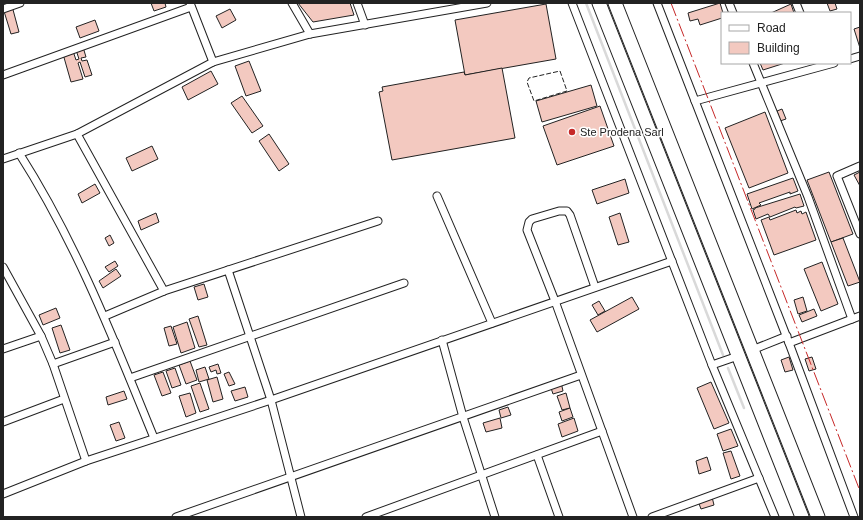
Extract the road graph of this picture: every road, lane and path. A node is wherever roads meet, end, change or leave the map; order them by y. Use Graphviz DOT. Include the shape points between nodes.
graph roads {
  1 [pos="20,3"];
  2 [pos="292,3"];
  3 [pos="357,3"];
  4 [pos="487,3"];
  5 [pos="572,3"];
  6 [pos="599,3"];
  7 [pos="615,3"];
  8 [pos="657,3"];
  9 [pos="190,5"];
  10 [pos="3,9"];
  11 [pos="365,25"];
  12 [pos="310,34"];
  13 [pos="213,62"];
  14 [pos="753,64"];
  15 [pos="820,65"];
  16 [pos="3,75"];
  17 [pos="761,83"];
  18 [pos="695,101"];
  19 [pos="76,134"];
  20 [pos="19,154"];
  21 [pos="3,159"];
  22 [pos="860,166"];
  23 [pos="437,196"];
  24 [pos="378,221"];
  25 [pos="860,234"];
  26 [pos="672,261"];
  27 [pos="3,267"];
  28 [pos="228,270"];
  29 [pos="404,283"];
  30 [pos="595,288"];
  31 [pos="164,291"];
  32 [pos="555,301"];
  33 [pos="105,316"];
  34 [pos="860,316"];
  35 [pos="852,319"];
  36 [pos="492,323"];
  37 [pos="249,335"];
  38 [pos="40,336"];
  39 [pos="442,340"];
  40 [pos="788,340"];
  41 [pos="115,342"];
  42 [pos="3,349"];
  43 [pos="752,350"];
  44 [pos="738,356"];
  45 [pos="52,364"];
  46 [pos="712,365"];
  47 [pos="581,375"];
  48 [pos="130,378"];
  49 [pos="64,399"];
  50 [pos="270,400"];
  51 [pos="463,417"];
  52 [pos="3,422"];
  53 [pos="602,431"];
  54 [pos="154,438"];
  55 [pos="537,455"];
  56 [pos="86,461"];
  57 [pos="482,475"];
  58 [pos="291,477"];
  59 [pos="759,478"];
  60 [pos="3,494"];
  61 [pos="176,517"];
  62 [pos="301,517"];
  63 [pos="366,517"];
  64 [pos="495,517"];
  65 [pos="559,517"];
  66 [pos="633,517"];
  67 [pos="652,517"];
  68 [pos="775,517"];
  69 [pos="802,517"];
  70 [pos="818,517"];
  71 [pos="854,517"];
  1 -- 10 [label="street"];
  2 -- 12 [label="street"];
  3 -- 11 [label="street"];
  4 -- 11 [label="street"];
  5 -- 26 [label="street"];
  6 -- 44 [label="highway"];
  7 -- 43 [label="highway"];
  8 -- 18 [label="street"];
  9 -- 13 [label="street"];
  9 -- 16 [label="street"];
  11 -- 12 [label="street"];
  12 -- 13 [label="street"];
  13 -- 19 [label="street"];
  14 -- 17 [label="street"];
  15 -- 17 [label="street"];
  17 -- 18 [label="street"];
  17 -- 35 [label="street" via="808,197"];
  18 -- 40 [label="street"];
  19 -- 20 [label="street"];
  19 -- 31 [label="street"];
  20 -- 21 [label="street"];
  20 -- 33 [label="street" via="41,187"];
  22 -- 25 [label="street" via="837,176"];
  23 -- 36 [label="street"];
  24 -- 28 [label="street"];
  26 -- 30 [label="street"];
  26 -- 46 [label="street"];
  27 -- 38 [label="street"];
  28 -- 31 [label="street"];
  28 -- 37 [label="street"];
  29 -- 37 [label="street"];
  30 -- 32 [label="street"];
  30 -- 32 [label="street" via="570,215 567,211 559,210 532,219 527,226"];
  31 -- 33 [label="street"];
  32 -- 36 [label="street"];
  32 -- 47 [label="street"];
  33 -- 41 [label="street"];
  34 -- 35 [label="street"];
  35 -- 40 [label="street"];
  36 -- 39 [label="street"];
  37 -- 48 [label="street"];
  37 -- 50 [label="street"];
  38 -- 42 [label="street"];
  38 -- 45 [label="street"];
  39 -- 50 [label="street"];
  39 -- 51 [label="street"];
  40 -- 43 [label="street"];
  40 -- 71 [label="street"];
  41 -- 45 [label="street"];
  41 -- 48 [label="street"];
  43 -- 70 [label="highway"];
  44 -- 46 [label="street"];
  44 -- 69 [label="highway"];
  45 -- 49 [label="street"];
  46 -- 59 [label="street"];
  47 -- 51 [label="street"];
  47 -- 53 [label="street"];
  48 -- 54 [label="street"];
  49 -- 52 [label="street"];
  49 -- 56 [label="street"];
  50 -- 54 [label="street"];
  50 -- 58 [label="street"];
  51 -- 57 [label="street"];
  51 -- 58 [label="street"];
  53 -- 55 [label="street"];
  53 -- 66 [label="street"];
  54 -- 56 [label="street"];
  55 -- 57 [label="street"];
  55 -- 65 [label="street"];
  56 -- 60 [label="street"];
  57 -- 63 [label="street"];
  57 -- 64 [label="street"];
  58 -- 61 [label="street"];
  58 -- 62 [label="street"];
  59 -- 67 [label="street"];
  59 -- 68 [label="street"];
}
